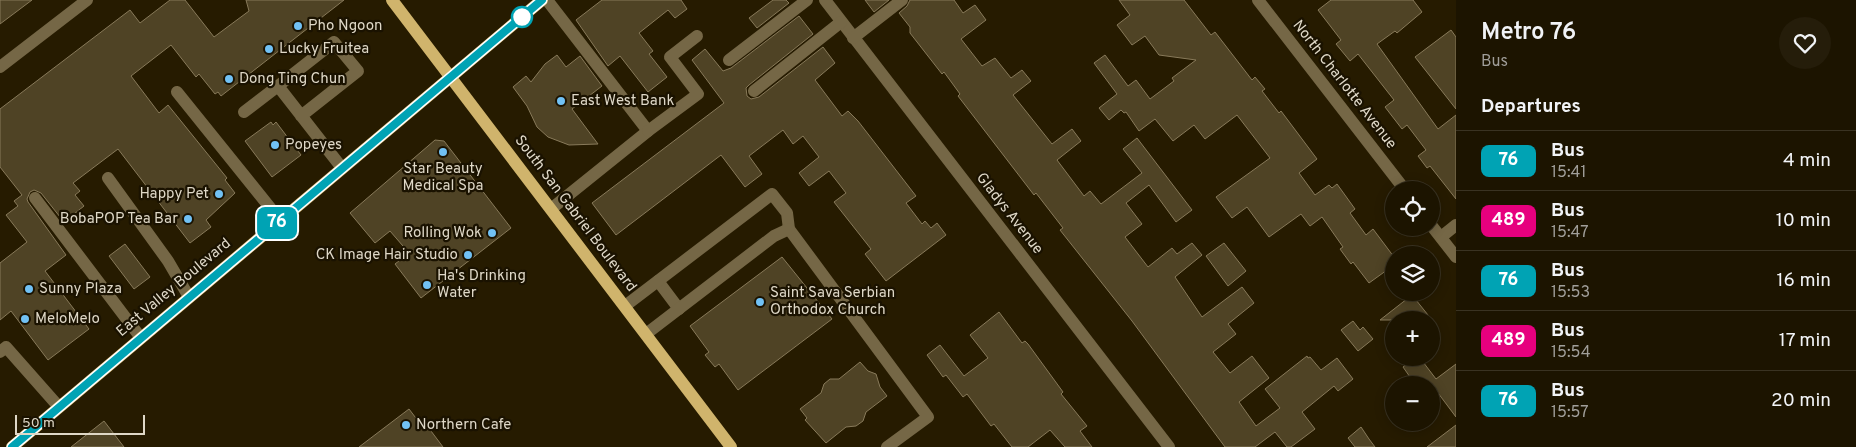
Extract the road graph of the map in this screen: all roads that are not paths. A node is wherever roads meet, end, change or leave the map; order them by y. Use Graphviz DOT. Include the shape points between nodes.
graph roads {
  1 [pos="88,0"];
  2 [pos="392,0"];
  3 [pos="542,0"];
  4 [pos="546,0"];
  5 [pos="807,0"];
  6 [pos="825,0"];
  7 [pos="902,0"];
  8 [pos="1258,0"];
  9 [pos="841,22"];
  10 [pos="697,36"];
  11 [pos="853,38"];
  12 [pos="729,60"];
  13 [pos="0,67"];
  14 [pos="451,76"];
  15 [pos="278,86"];
  16 [pos="754,91"];
  17 [pos="177,92"];
  18 [pos="244,112"];
  19 [pos="301,116"];
  20 [pos="648,131"];
  21 [pos="342,168"];
  22 [pos="108,178"];
  23 [pos="1398,181"];
  24 [pos="35,198"];
  25 [pos="551,209"];
  26 [pos="280,220"];
  27 [pos="1456,225"];
  28 [pos="789,229"];
  29 [pos="1440,237"];
  30 [pos="1456,257"];
  31 [pos="658,281"];
  32 [pos="189,297"];
  33 [pos="624,306"];
  34 [pos="679,309"];
  35 [pos="646,334"];
  36 [pos="141,338"];
  37 [pos="0,352"];
  38 [pos="59,407"];
  39 [pos="19,445"];
  40 [pos="732,447"];
  41 [pos="887,447"];
  42 [pos="1169,447"];
  1 -- 13 [label="street"];
  2 -- 14 [label="main road, South San Gabriel Boulevard"];
  3 -- 14 [label="main road, East Valley Boulevard"];
  4 -- 20 [label="street"];
  5 -- 12 [label="street"];
  6 -- 9 [label="street, Gladys Avenue"];
  7 -- 11 [label="street"];
  8 -- 23 [label="street, North Charlotte Avenue"];
  9 -- 11 [label="street, Gladys Avenue"];
  9 -- 16 [label="street"];
  10 -- 20 [label="street" via="670,57 698,94"];
  11 -- 42 [label="street, Gladys Avenue"];
  14 -- 21 [label="main road, East Valley Boulevard"];
  14 -- 25 [label="main road, South San Gabriel Boulevard"];
  15 -- 18 [label="street"];
  15 -- 19 [label="street"];
  15 -- 19 [label="street" via="334,42 358,71"];
  17 -- 26 [label="street"];
  19 -- 21 [label="street"];
  20 -- 25 [label="street"];
  21 -- 26 [label="main road, East Valley Boulevard"];
  22 -- 32 [label="street" via="168,261"];
  24 -- 36 [label="street"];
  25 -- 33 [label="main road, South San Gabriel Boulevard"];
  26 -- 32 [label="main road, East Valley Boulevard"];
  27 -- 29 [label="street"];
  28 -- 31 [label="street" via="787,213 772,194"];
  28 -- 34 [label="street" via="774,236"];
  28 -- 41 [label="street" via="928,417"];
  29 -- 30 [label="street"];
  31 -- 33 [label="street"];
  31 -- 34 [label="street"];
  32 -- 36 [label="main road, East Valley Boulevard"];
  33 -- 35 [label="main road, South San Gabriel Boulevard"];
  34 -- 35 [label="street"];
  35 -- 40 [label="main road, South San Gabriel Boulevard"];
  36 -- 38 [label="main road, East Valley Boulevard"];
  37 -- 38 [label="street" via="6,347"];
  38 -- 39 [label="main road, East Valley Boulevard"];
}
